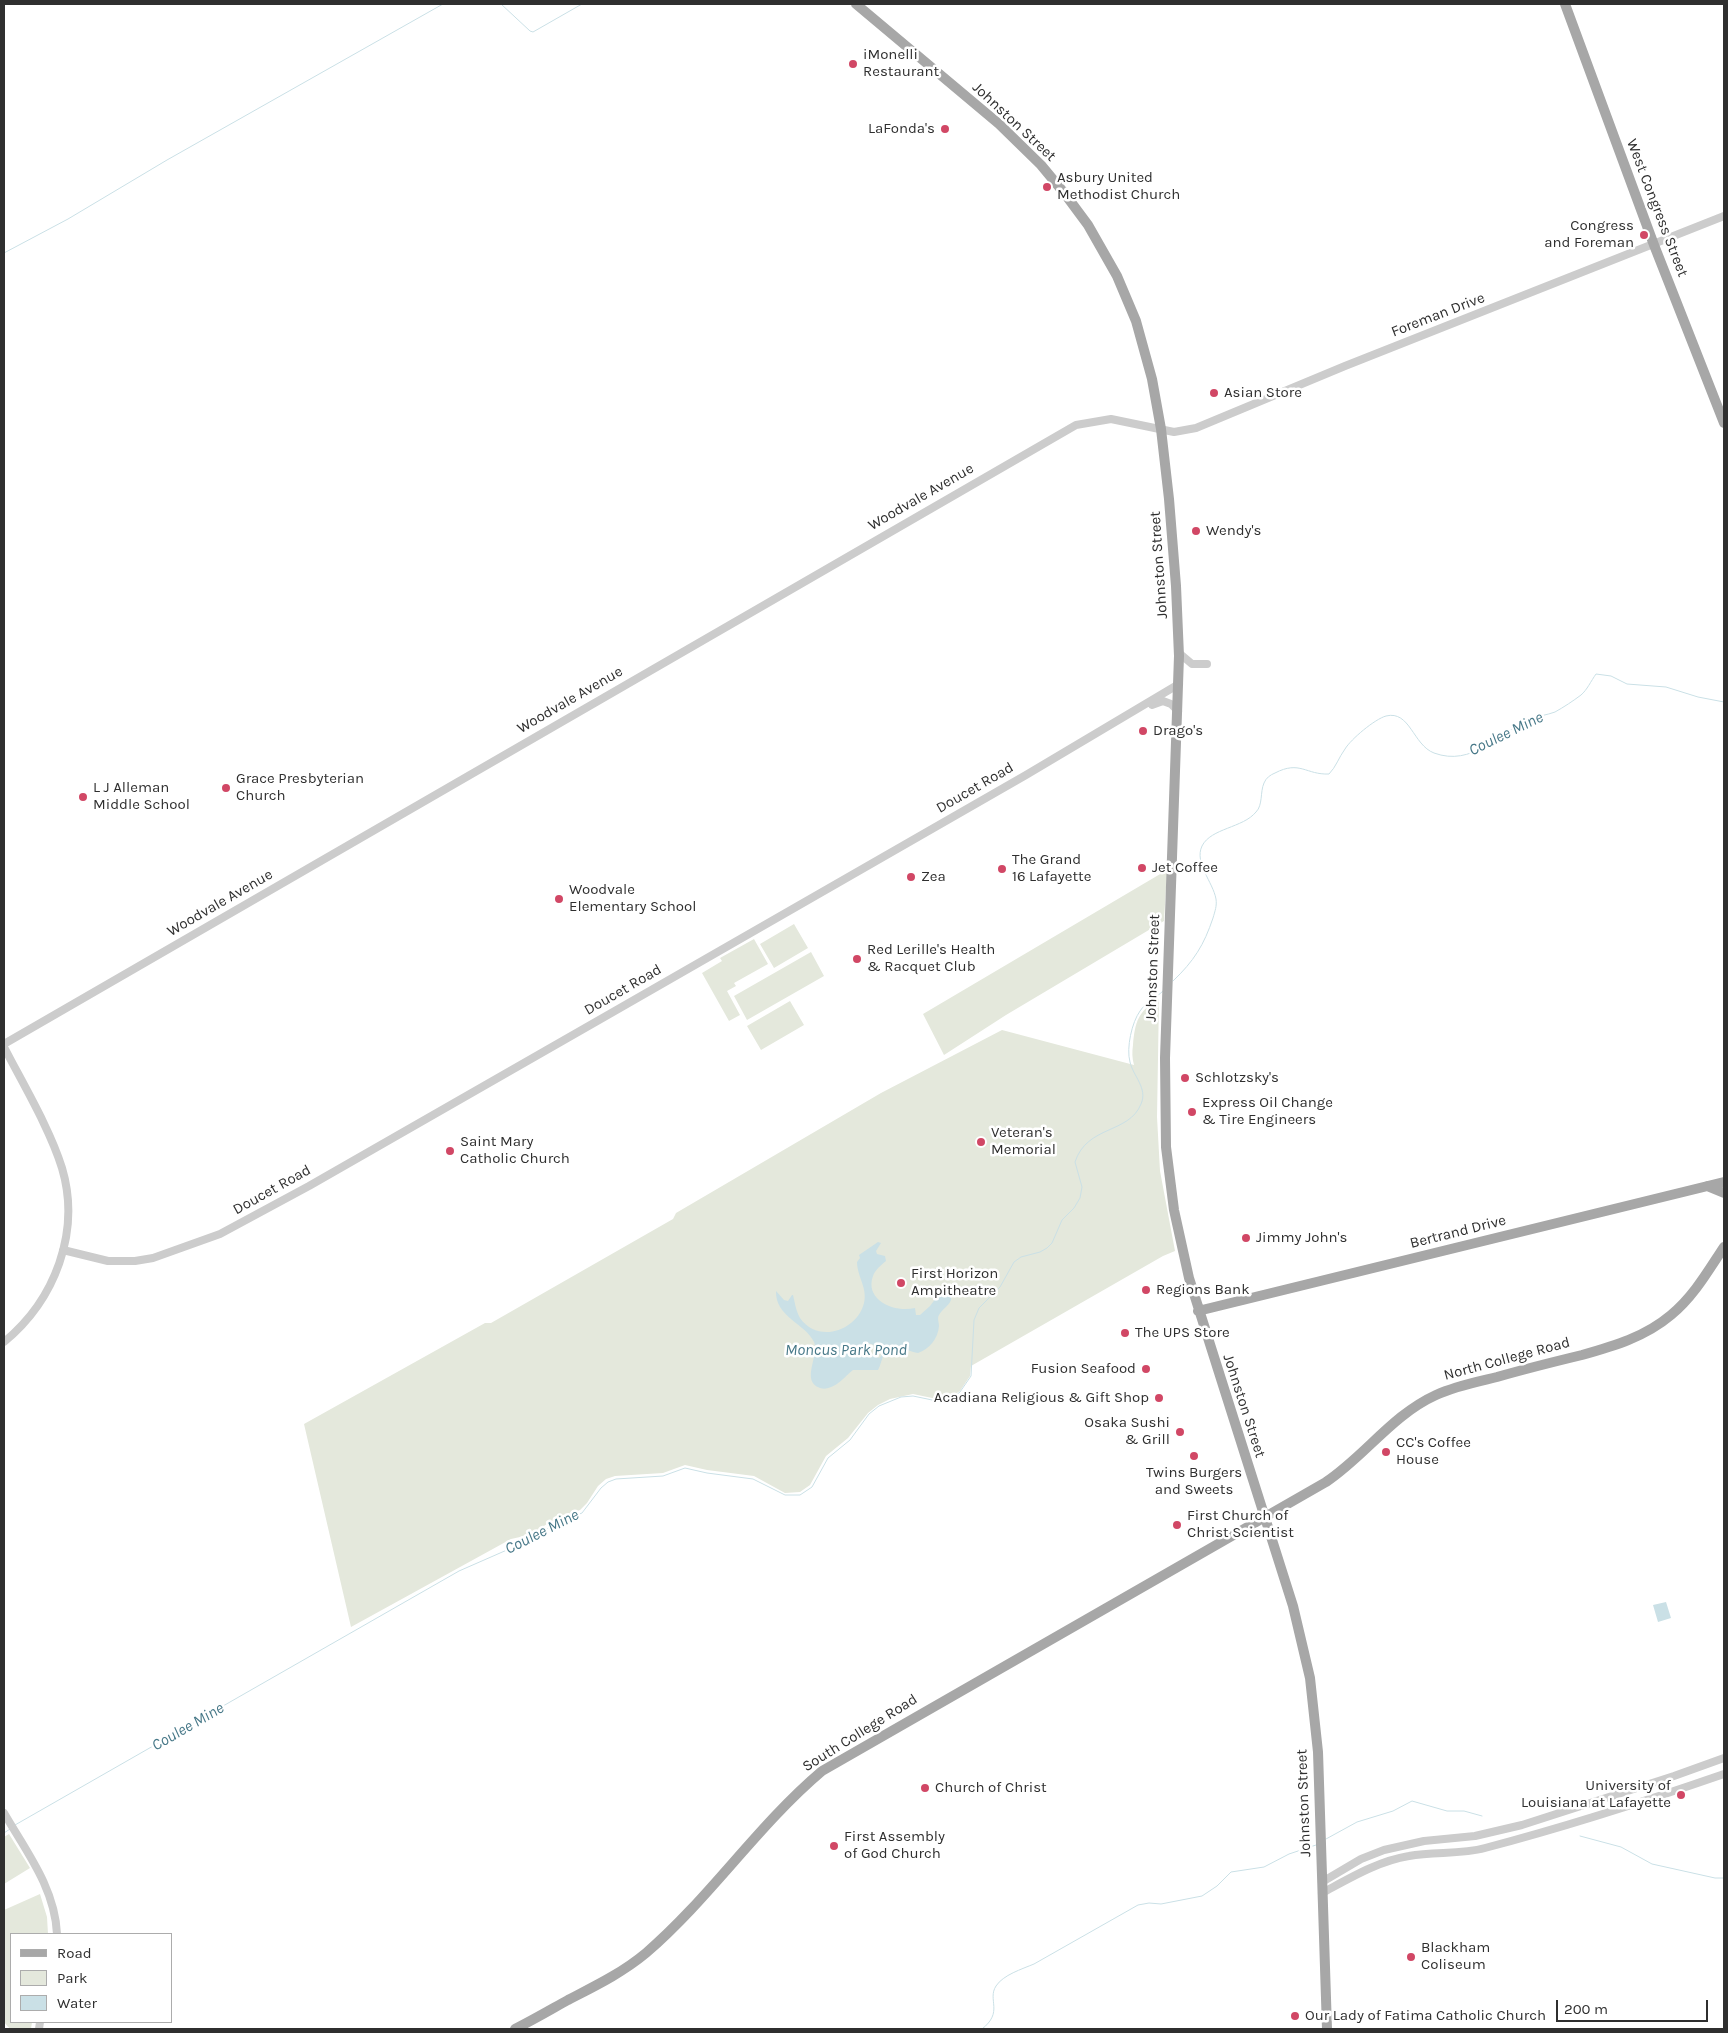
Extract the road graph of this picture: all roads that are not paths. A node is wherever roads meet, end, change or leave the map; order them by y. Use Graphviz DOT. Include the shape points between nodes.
graph roads {
  1 [pos="856,4"];
  2 [pos="1565,4"];
  3 [pos="1724,216"];
  4 [pos="1654,245"];
  5 [pos="1724,423"];
  6 [pos="1161,430"];
  7 [pos="1179,653"];
  8 [pos="1207,664"];
  9 [pos="1179,684"];
  10 [pos="1178,711"];
  11 [pos="1056,757"];
  12 [pos="4,1046"];
  13 [pos="1724,1182"];
  14 [pos="1706,1186"];
  15 [pos="1724,1193"];
  16 [pos="1724,1247"];
  17 [pos="63,1250"];
  18 [pos="1198,1311"];
  19 [pos="4,1342"];
  20 [pos="1264,1516"];
  21 [pos="1724,1758"];
  22 [pos="1724,1774"];
  23 [pos="1653,1783"];
  24 [pos="1657,1796"];
  25 [pos="5,1814"];
  26 [pos="1508,1828"];
  27 [pos="1511,1840"];
  28 [pos="1322,1882"];
  29 [pos="1322,1893"];
  30 [pos="57,1933"];
  31 [pos="515,2029"];
  32 [pos="1327,2029"];
  1 -- 6 [label="main road, Johnston Street" via="999,124 1041,165 1080,214 1114,270 1135,319 1152,379"];
  2 -- 4 [label="main road, West Congress Street"];
  3 -- 4 [label="street, Foreman Drive"];
  4 -- 5 [label="main road, West Congress Street"];
  4 -- 6 [label="street, Foreman Drive" via="1196,428 1174,432"];
  6 -- 7 [label="main road, Johnston Street" via="1175,567"];
  6 -- 12 [label="street, Woodvale Avenue" via="1110,419 1076,425 1062,432"];
  7 -- 8 [label="street" via="1192,664"];
  7 -- 9 [label="main road, Johnston Street"];
  9 -- 10 [label="main road, Johnston Street"];
  9 -- 11 [label="street, Doucet Road"];
  10 -- 11 [label="street" via="1168,702 1160,701"];
  10 -- 18 [label="main road, Johnston Street" via="1165,1058 1166,1147 1177,1226"];
  11 -- 17 [label="street, Doucet Road" via="220,1234 153,1258 135,1261 108,1261"];
  12 -- 17 [label="street" via="53,1144 62,1169 68,1210"];
  13 -- 14 [label="main road, Bertrand Drive"];
  14 -- 15 [label="main road"];
  14 -- 18 [label="main road, Bertrand Drive"];
  16 -- 20 [label="main road, North College Road" via="1686,1300 1651,1329 1603,1349 1459,1386 1433,1396 1402,1415 1357,1459 1332,1478"];
  17 -- 19 [label="street" via="54,1277 40,1302"];
  18 -- 20 [label="main road, Johnston Street"];
  20 -- 28 [label="main road, Johnston Street" via="1293,1606 1310,1678 1318,1752"];
  20 -- 31 [label="main road, South College Road" via="822,1771 782,1808 676,1925 641,1957 604,1982"];
  21 -- 23 [label="street"];
  22 -- 24 [label="street"];
  23 -- 24 [label="street"];
  23 -- 26 [label="street"];
  24 -- 27 [label="street"];
  25 -- 30 [label="street" via="48,1890"];
  26 -- 27 [label="street"];
  26 -- 28 [label="street" via="1384,1850 1361,1859"];
  27 -- 29 [label="street" via="1463,1852 1392,1860"];
  28 -- 29 [label="main road, Johnston Street"];
  29 -- 32 [label="main road, Johnston Street"];
}
